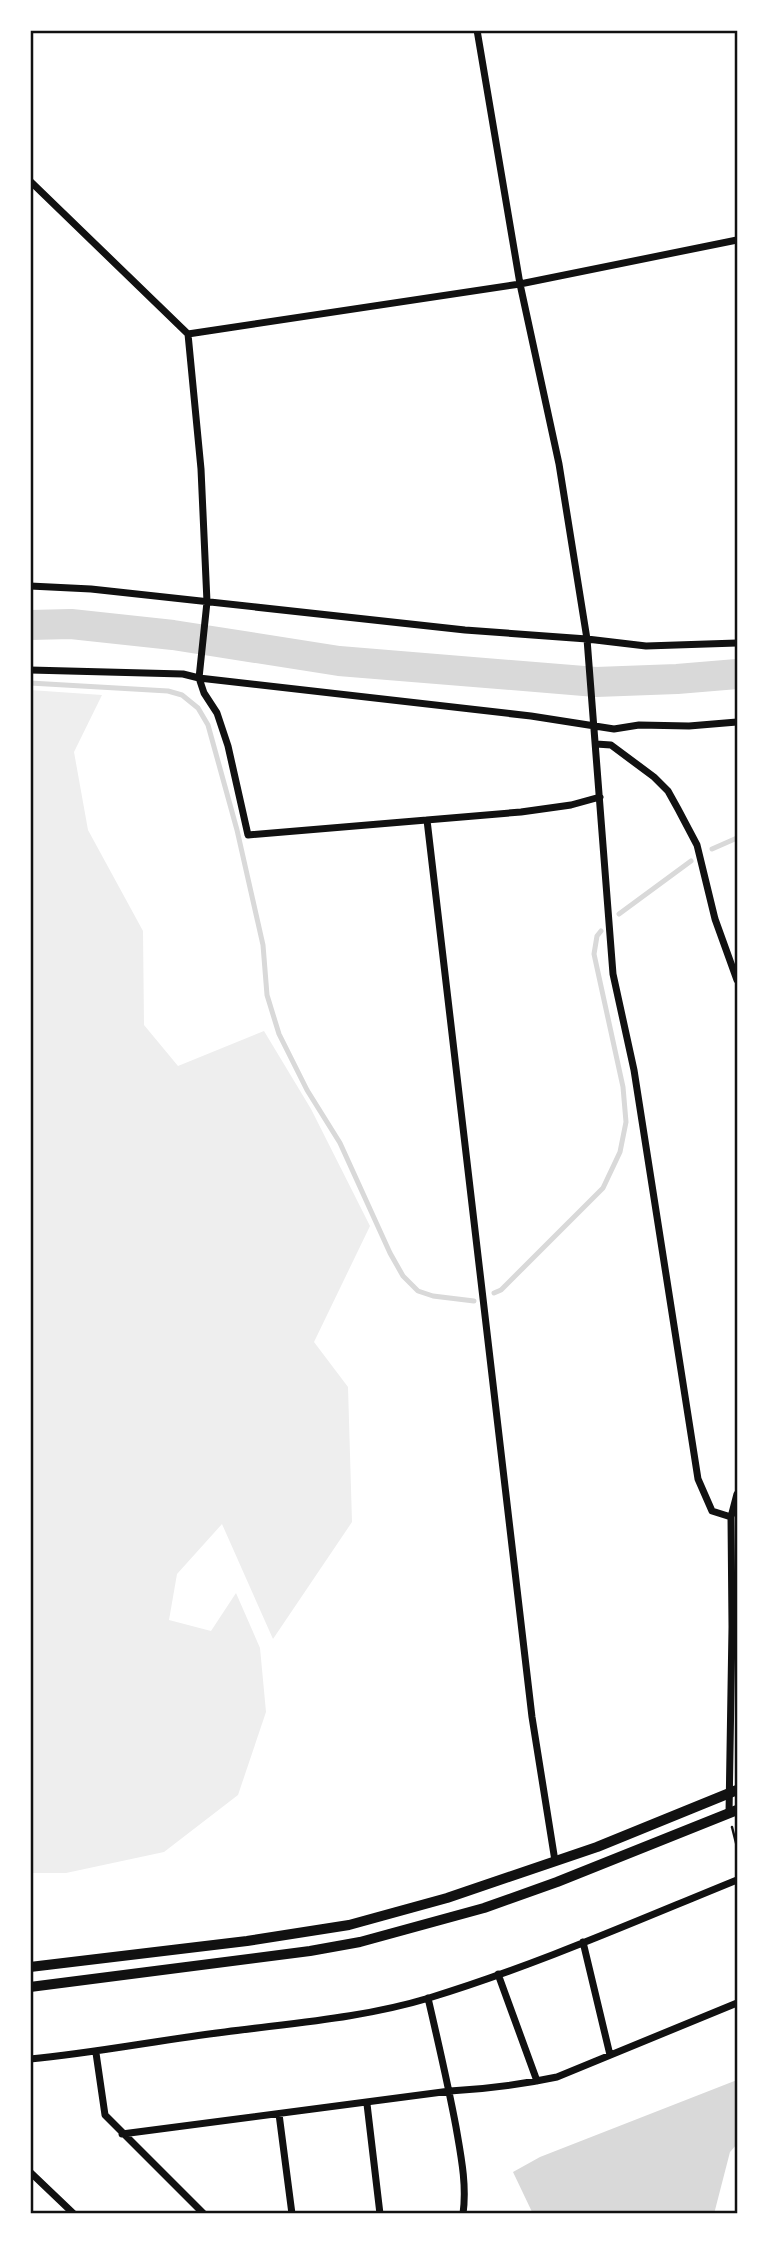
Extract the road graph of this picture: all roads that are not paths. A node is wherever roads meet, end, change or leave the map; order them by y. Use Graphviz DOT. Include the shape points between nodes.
graph roads {
  1 [pos="477,30"];
  2 [pos="30,181"];
  3 [pos="737,240"];
  4 [pos="520,284"];
  5 [pos="188,334"];
  6 [pos="30,586"];
  7 [pos="207,602"];
  8 [pos="587,639"];
  9 [pos="737,643"];
  10 [pos="30,670"];
  11 [pos="199,678"];
  12 [pos="737,722"];
  13 [pos="594,723"];
  14 [pos="596,744"];
  15 [pos="600,797"];
  16 [pos="427,820"];
  17 [pos="737,980"];
  18 [pos="737,1494"];
  19 [pos="731,1517"];
  20 [pos="733,1792"];
  21 [pos="733,1812"];
  22 [pos="555,1861"];
  23 [pos="737,1880"];
  24 [pos="583,1942"];
  25 [pos="30,1967"];
  26 [pos="498,1973"];
  27 [pos="30,1987"];
  28 [pos="428,1998"];
  29 [pos="737,2003"];
  30 [pos="96,2053"];
  31 [pos="610,2055"];
  32 [pos="30,2059"];
  33 [pos="537,2081"];
  34 [pos="450,2091"];
  35 [pos="367,2104"];
  36 [pos="279,2114"];
  37 [pos="122,2134"];
  38 [pos="30,2172"];
  39 [pos="74,2214"];
  40 [pos="204,2214"];
  41 [pos="292,2214"];
  42 [pos="380,2214"];
  43 [pos="463,2214"];
  1 -- 4 [label="street"];
  2 -- 5 [label="street"];
  3 -- 4 [label="street"];
  4 -- 5 [label="street"];
  4 -- 8 [label="street" via="559,464"];
  5 -- 7 [label="street"];
  6 -- 7 [label="street"];
  7 -- 8 [label="street"];
  7 -- 11 [label="street"];
  8 -- 9 [label="street" via="646,646"];
  8 -- 13 [label="street"];
  10 -- 11 [label="street"];
  11 -- 13 [label="street"];
  11 -- 16 [label="street" via="228,746 248,835"];
  12 -- 13 [label="street" via="614,729"];
  13 -- 14 [label="street"];
  14 -- 15 [label="street"];
  14 -- 17 [label="street" via="611,745 654,777 678,808 697,845 715,919"];
  15 -- 16 [label="street" via="521,812"];
  15 -- 19 [label="street" via="613,974 636,1083 698,1479 712,1511"];
  16 -- 22 [label="street" via="531,1717"];
  18 -- 19 [label="street"];
  19 -- 20 [label="street"];
  20 -- 21 [label="street"];
  20 -- 22 [label="main road"];
  21 -- 27 [label="main road" via="484,1908 360,1942"];
  22 -- 25 [label="main road" via="349,1925"];
  23 -- 24 [label="street"];
  24 -- 26 [label="street"];
  24 -- 31 [label="street"];
  26 -- 28 [label="street"];
  26 -- 33 [label="street"];
  28 -- 30 [label="street" via="359,2014"];
  28 -- 34 [label="street"];
  29 -- 31 [label="street"];
  30 -- 32 [label="street"];
  30 -- 37 [label="street" via="105,2115"];
  31 -- 33 [label="street"];
  33 -- 34 [label="street" via="500,2089"];
  34 -- 35 [label="street"];
  34 -- 43 [label="street" via="464,2178"];
  35 -- 36 [label="street"];
  35 -- 42 [label="street"];
  36 -- 37 [label="street"];
  36 -- 41 [label="street"];
  37 -- 40 [label="street"];
  38 -- 39 [label="street"];
}
